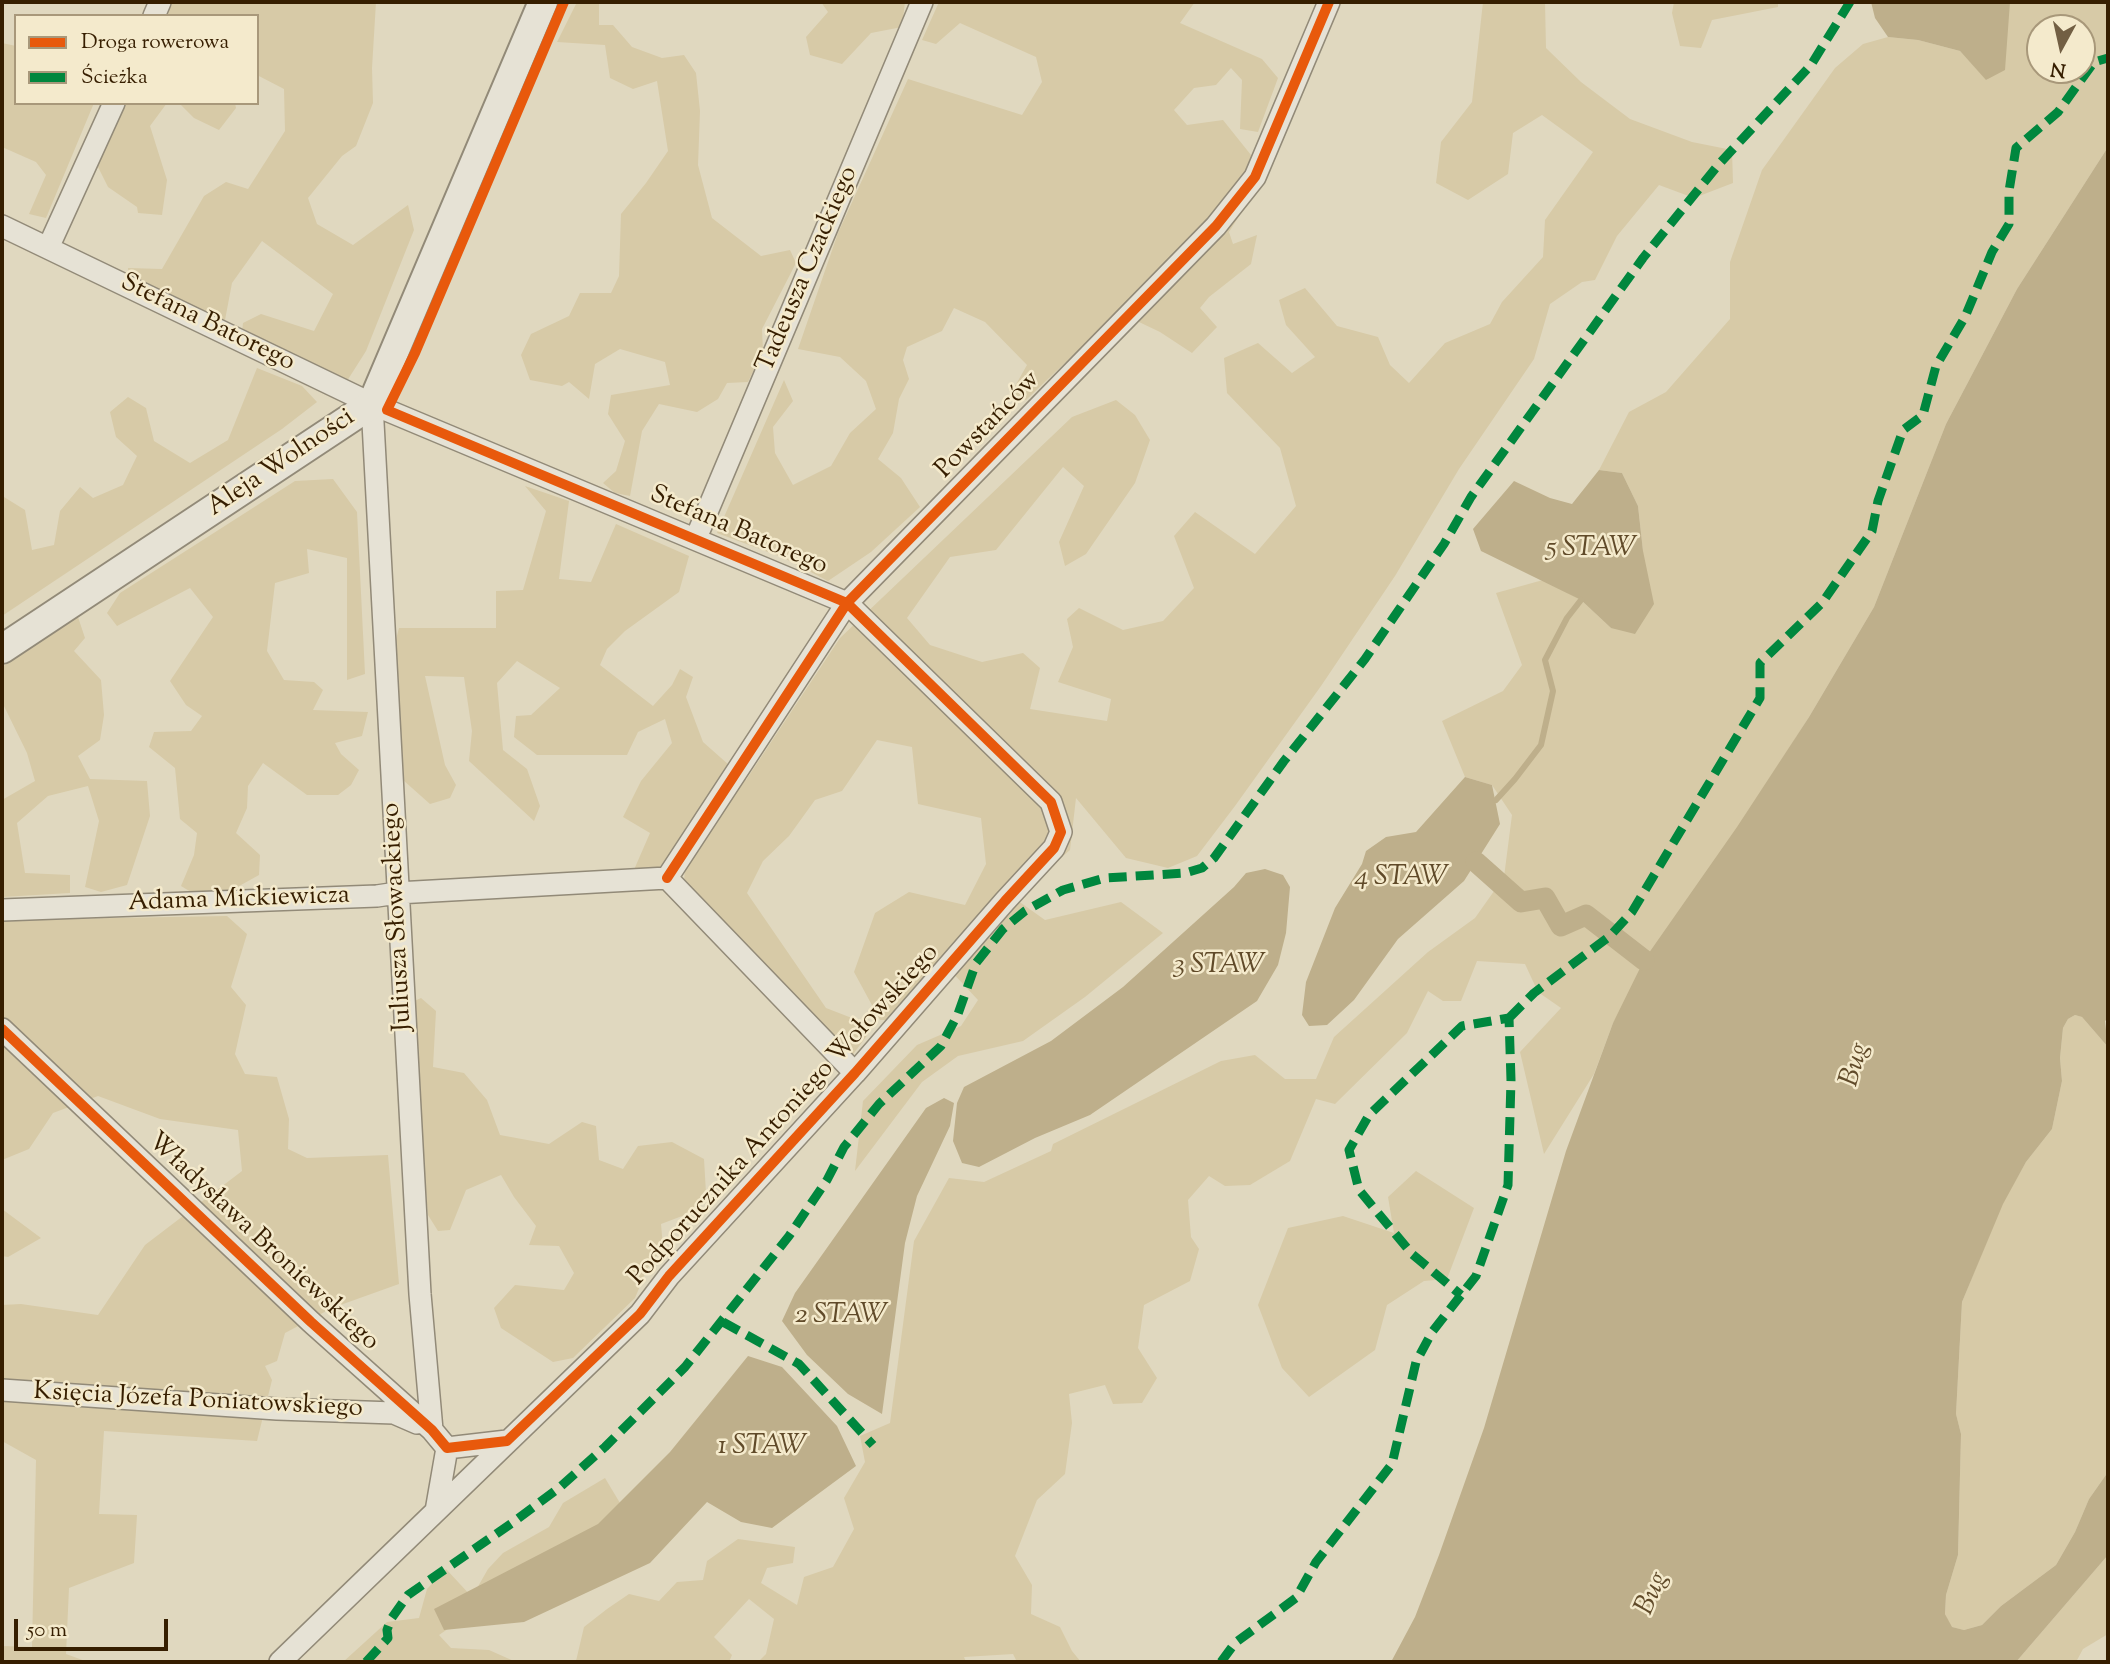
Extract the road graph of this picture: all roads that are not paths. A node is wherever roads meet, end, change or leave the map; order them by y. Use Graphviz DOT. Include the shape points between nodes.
graph roads {
  1 [pos="543,2"];
  2 [pos="922,2"];
  3 [pos="1329,2"];
  4 [pos="113,105"];
  5 [pos="2,226"];
  6 [pos="48,248"];
  7 [pos="372,404"];
  8 [pos="696,538"];
  9 [pos="847,603"];
  10 [pos="2,649"];
  11 [pos="1051,802"];
  12 [pos="667,878"];
  13 [pos="397,893"];
  14 [pos="2,910"];
  15 [pos="2,1029"];
  16 [pos="855,1073"];
  17 [pos="2,1390"];
  18 [pos="432,1430"];
  19 [pos="507,1441"];
  20 [pos="447,1448"];
  21 [pos="436,1511"];
  22 [pos="280,1662"];
  1 -- 7 [label="street, Aleja Wolności"];
  2 -- 8 [label="street, Tadeusza Czackiego"];
  3 -- 9 [label="street, Powstańców" via="1255,177 1216,226"];
  4 -- 6 [label="street"];
  5 -- 6 [label="street, Stefana Batorego"];
  6 -- 7 [label="street, Stefana Batorego"];
  7 -- 8 [label="street, Stefana Batorego"];
  7 -- 10 [label="street, Aleja Wolności"];
  7 -- 13 [label="street, Juliusza Słowackiego"];
  8 -- 9 [label="street, Stefana Batorego"];
  9 -- 11 [label="street, Stefana Batorego"];
  9 -- 12 [label="street, Powstańców"];
  11 -- 16 [label="street, Podporucznika Antoniego Wołowskiego" via="1061,832 1054,848"];
  12 -- 13 [label="street, Adama Mickiewicza"];
  12 -- 16 [label="street"];
  13 -- 14 [label="street, Adama Mickiewicza"];
  13 -- 18 [label="street, Juliusza Słowackiego"];
  15 -- 18 [label="street, Władysława Broniewskiego" via="311,1322"];
  16 -- 19 [label="street, Podporucznika Antoniego Wołowskiego" via="669,1276 640,1314"];
  17 -- 18 [label="street, Księcia Józefa Poniatowskiego" via="394,1413"];
  18 -- 20 [label="street, Władysława Broniewskiego"];
  19 -- 20 [label="street"];
  19 -- 21 [label="street, Podporucznika Antoniego Wołowskiego"];
  20 -- 21 [label="street"];
  21 -- 22 [label="street, Podporucznika Antoniego Wołowskiego"];
}
